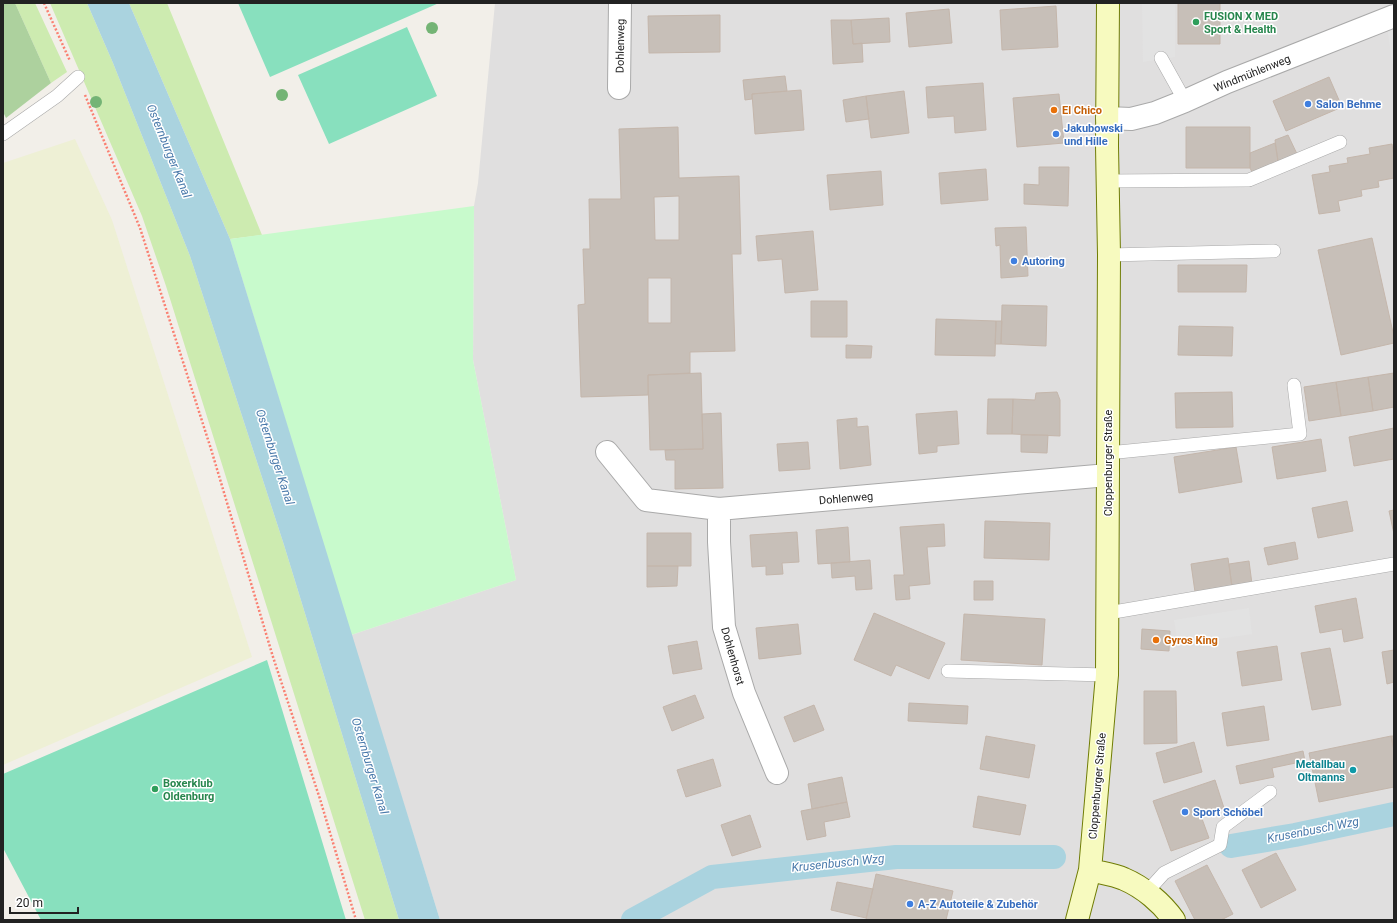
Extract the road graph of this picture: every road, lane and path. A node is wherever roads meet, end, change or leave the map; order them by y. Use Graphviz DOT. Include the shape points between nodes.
graph roads {
  1 [pos="44,3"];
  2 [pos="620,3"];
  3 [pos="1108,3"];
  4 [pos="1394,16"];
  5 [pos="1161,58"];
  6 [pos="78,77"];
  7 [pos="619,88"];
  8 [pos="1184,101"];
  9 [pos="1107,118"];
  10 [pos="3,134"];
  11 [pos="1340,142"];
  12 [pos="1108,181"];
  13 [pos="1274,251"];
  14 [pos="1109,255"];
  15 [pos="1294,384"];
  16 [pos="606,452"];
  17 [pos="1108,453"];
  18 [pos="1108,475"];
  19 [pos="719,509"];
  20 [pos="1394,564"];
  21 [pos="1108,613"];
  22 [pos="948,671"];
  23 [pos="1107,675"];
  24 [pos="777,773"];
  25 [pos="1270,792"];
  26 [pos="1090,870"];
  27 [pos="1146,893"];
  28 [pos="356,920"];
  29 [pos="1077,920"];
  30 [pos="1174,920"];
  1 -- 6 [label="path"];
  2 -- 7 [label="street, Dohlenweg"];
  3 -- 9 [label="main road, Cloppenburger Straße"];
  4 -- 8 [label="street, Windmühlenweg"];
  5 -- 8 [label="lane"];
  6 -- 10 [label="lane" via="57,96"];
  6 -- 28 [label="path" via="140,228"];
  8 -- 9 [label="street, Windmühlenweg" via="1155,113 1131,119"];
  9 -- 12 [label="main road, Cloppenburger Straße"];
  11 -- 12 [label="lane" via="1250,180"];
  12 -- 14 [label="main road, Cloppenburger Straße"];
  13 -- 14 [label="lane"];
  14 -- 17 [label="main road, Cloppenburger Straße"];
  15 -- 17 [label="lane" via="1300,434"];
  16 -- 19 [label="street, Dohlenweg" via="646,500"];
  17 -- 18 [label="main road, Cloppenburger Straße"];
  18 -- 19 [label="street, Dohlenweg"];
  18 -- 21 [label="main road, Cloppenburger Straße"];
  19 -- 24 [label="street, Dohlenhorst" via="724,627 744,692"];
  20 -- 21 [label="lane"];
  21 -- 23 [label="main road, Cloppenburger Straße"];
  22 -- 23 [label="lane"];
  23 -- 26 [label="main road, Cloppenburger Straße"];
  25 -- 27 [label="lane" via="1223,827 1220,845 1164,873"];
  26 -- 27 [label="main road" via="1123,878"];
  26 -- 29 [label="main road, Cloppenburger Straße"];
  27 -- 30 [label="main road"];
}
